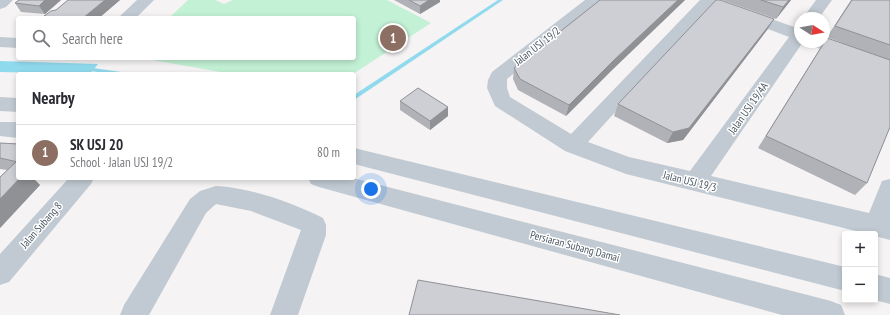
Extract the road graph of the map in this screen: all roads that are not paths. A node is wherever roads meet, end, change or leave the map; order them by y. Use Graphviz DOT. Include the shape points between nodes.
graph roads {
  1 [pos="5,0"];
  2 [pos="146,0"];
  3 [pos="595,0"];
  4 [pos="824,0"];
  5 [pos="0,4"];
  6 [pos="714,4"];
  7 [pos="815,12"];
  8 [pos="128,16"];
  9 [pos="794,33"];
  10 [pos="0,42"];
  11 [pos="16,43"];
  12 [pos="794,43"];
  13 [pos="830,46"];
  14 [pos="890,68"];
  15 [pos="502,101"];
  16 [pos="0,104"];
  17 [pos="16,105"];
  18 [pos="0,129"];
  19 [pos="16,130"];
  20 [pos="573,145"];
  21 [pos="356,157"];
  22 [pos="81,180"];
  23 [pos="326,180"];
  24 [pos="695,182"];
  25 [pos="890,188"];
  26 [pos="883,227"];
  27 [pos="0,273"];
  28 [pos="842,278"];
  29 [pos="878,288"];
  30 [pos="890,291"];
  31 [pos="134,315"];
  32 [pos="284,315"];
  33 [pos="831,315"];
  1 -- 5 [label="street"];
  2 -- 8 [label="street"];
  3 -- 15 [label="street, Jalan USJ 19/2" via="499,76 496,84"];
  4 -- 7 [label="street"];
  6 -- 9 [label="street"];
  6 -- 20 [label="street"];
  10 -- 11 [label="street"];
  12 -- 24 [label="street, Jalan USJ 19/4A"];
  13 -- 14 [label="street"];
  15 -- 20 [label="street, Jalan USJ 19/3"];
  16 -- 17 [label="street"];
  18 -- 19 [label="street"];
  20 -- 24 [label="street, Jalan USJ 19/3" via="626,165"];
  21 -- 28 [label="street"];
  22 -- 27 [label="street, Jalan Subang 8"];
  23 -- 33 [label="street, Persiaran Subang Damai"];
  24 -- 26 [label="street, Jalan USJ 19/3"];
  25 -- 26 [label="street"];
  29 -- 30 [label="street"];
  31 -- 32 [label="street" via="198,206 208,197 217,195 293,215 314,225 313,235"];
}
